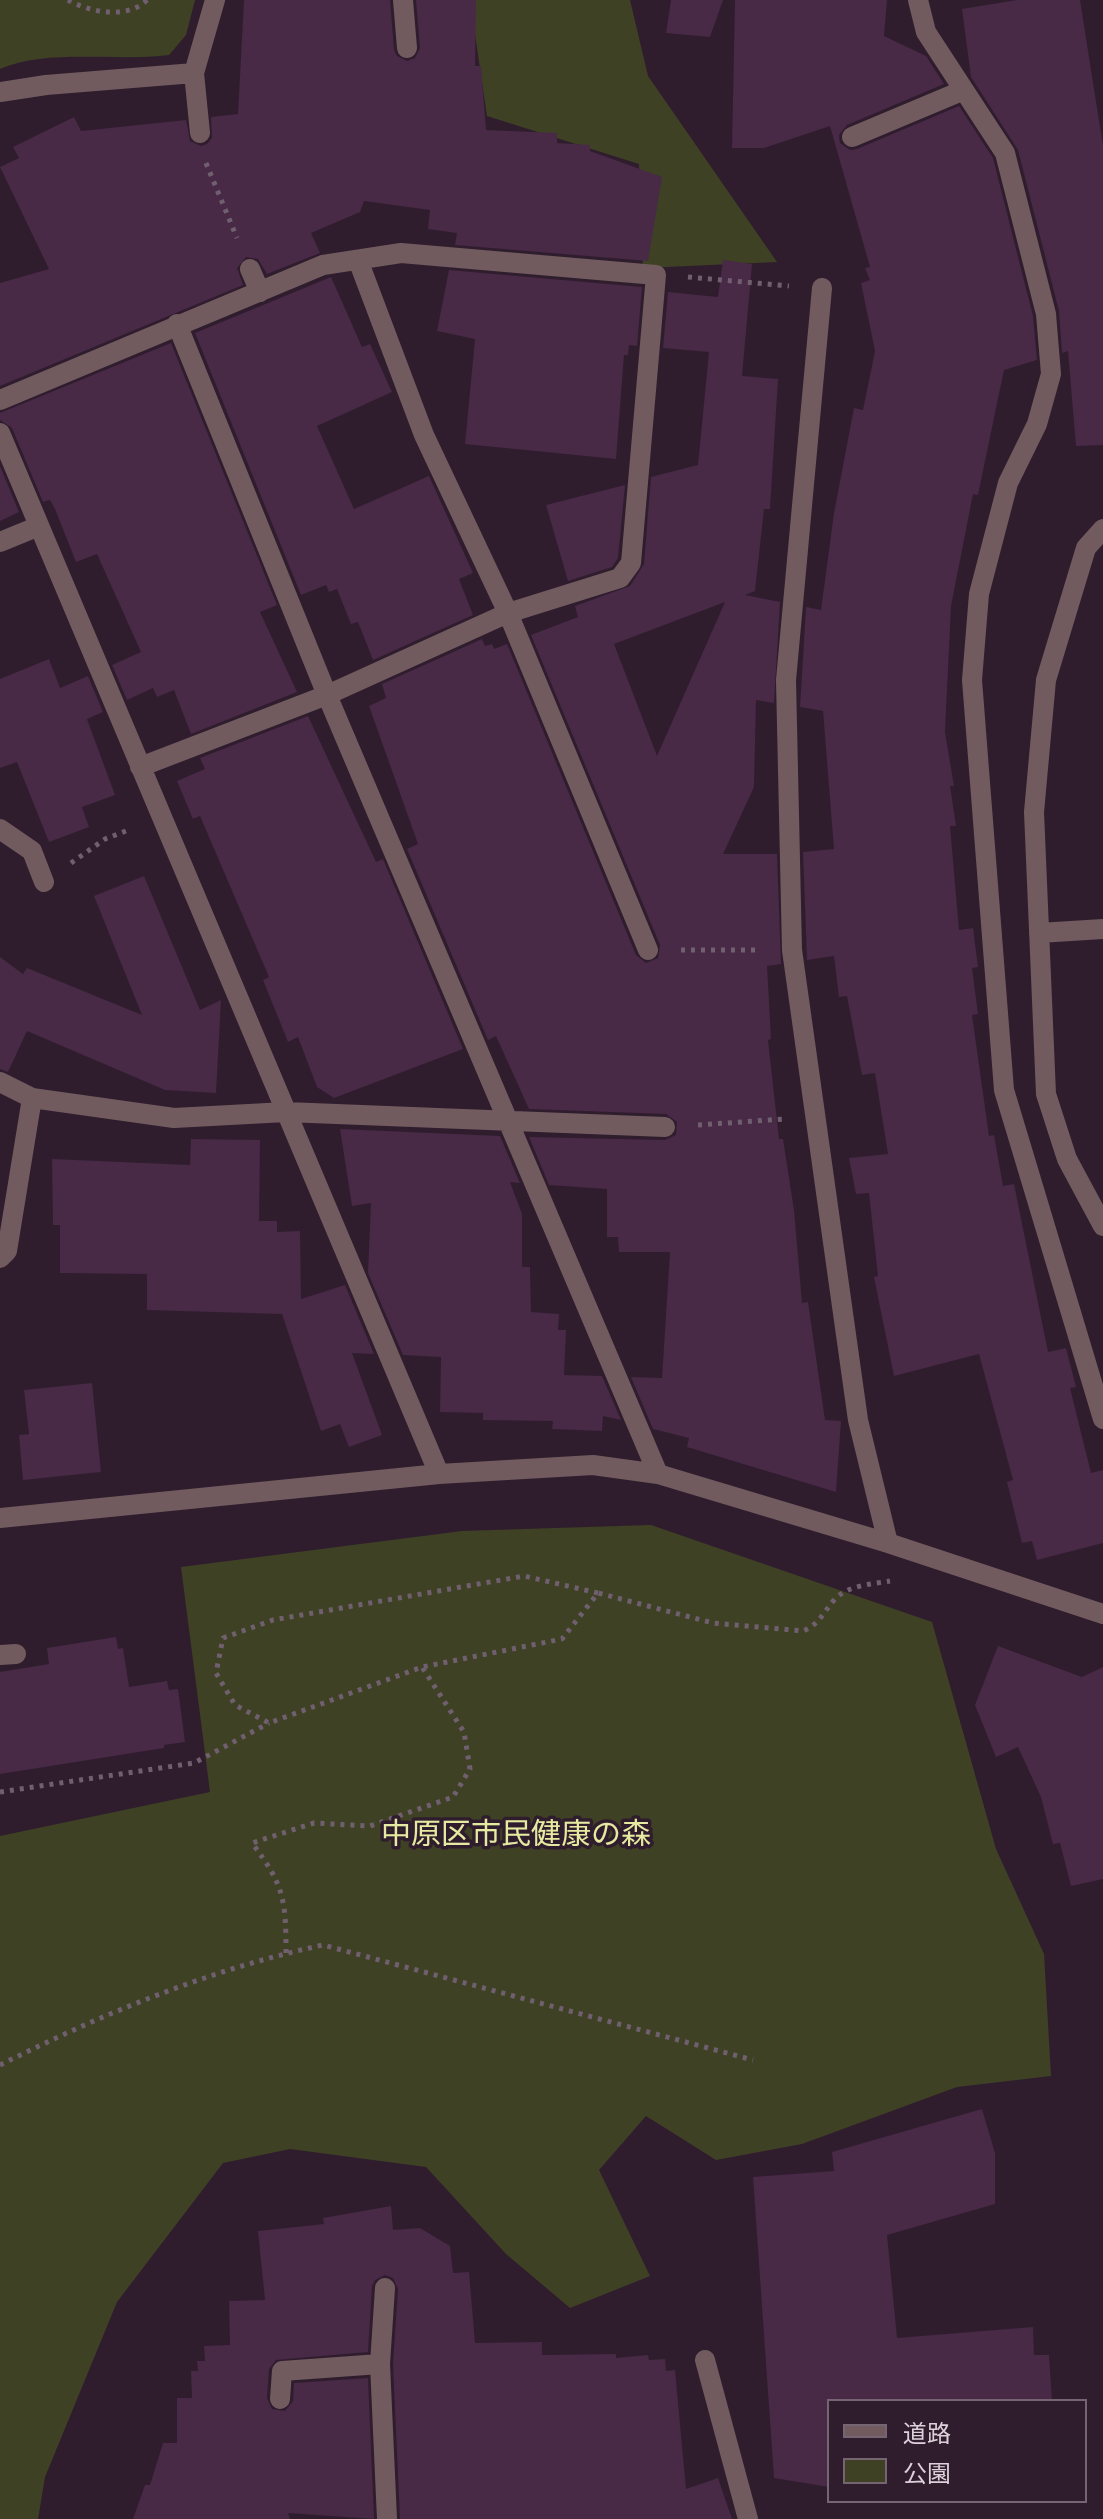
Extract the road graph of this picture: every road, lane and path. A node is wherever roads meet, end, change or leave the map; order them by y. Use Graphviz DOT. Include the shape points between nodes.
graph roads {
  1 [pos="68,0"];
  2 [pos="147,0"];
  3 [pos="215,0"];
  4 [pos="403,0"];
  5 [pos="918,0"];
  6 [pos="407,48"];
  7 [pos="194,73"];
  8 [pos="964,90"];
  9 [pos="0,92"];
  10 [pos="200,133"];
  11 [pos="852,137"];
  12 [pos="358,260"];
  13 [pos="250,269"];
  14 [pos="656,275"];
  15 [pos="822,288"];
  16 [pos="260,292"];
  17 [pos="177,324"];
  18 [pos="0,400"];
  19 [pos="0,433"];
  20 [pos="39,526"];
  21 [pos="1103,529"];
  22 [pos="0,542"];
  23 [pos="508,613"];
  24 [pos="327,695"];
  25 [pos="140,767"];
  26 [pos="162,817"];
  27 [pos="0,829"];
  28 [pos="44,882"];
  29 [pos="1103,929"];
  30 [pos="1039,933"];
  31 [pos="648,950"];
  32 [pos="792,950"];
  33 [pos="0,1082"];
  34 [pos="32,1098"];
  35 [pos="286,1112"];
  36 [pos="813,1117"];
  37 [pos="507,1120"];
  38 [pos="665,1127"];
  39 [pos="1103,1226"];
  40 [pos="0,1258"];
  41 [pos="1103,1419"];
  42 [pos="439,1474"];
  43 [pos="658,1474"];
  44 [pos="1,1523"];
  45 [pos="888,1543"];
  46 [pos="925,1558"];
  47 [pos="598,1593"];
  48 [pos="1103,1614"];
  49 [pos="422,1667"];
  50 [pos="269,1723"];
  51 [pos="0,1792"];
  52 [pos="286,1953"];
  53 [pos="753,2060"];
  54 [pos="0,2065"];
  55 [pos="385,2288"];
  56 [pos="705,2360"];
  57 [pos="380,2364"];
  58 [pos="280,2399"];
  59 [pos="387,2519"];
  60 [pos="748,2519"];
  1 -- 2 [label="path" via="85,9 115,12"];
  3 -- 7 [label="street"];
  4 -- 6 [label="street"];
  5 -- 8 [label="street" via="926,32"];
  7 -- 9 [label="street"];
  7 -- 10 [label="street"];
  8 -- 11 [label="street"];
  8 -- 41 [label="street" via="1005,153 1046,314 1051,374 1037,424 1008,483 979,594 972,680 1004,1090"];
  10 -- 13 [label="path" via="207,169"];
  12 -- 14 [label="street" via="401,253"];
  12 -- 16 [label="street" via="323,265"];
  12 -- 23 [label="street" via="424,435"];
  13 -- 16 [label="street"];
  14 -- 15 [label="path"];
  14 -- 23 [label="street" via="631,563 620,578"];
  15 -- 32 [label="street" via="786,680"];
  16 -- 17 [label="street"];
  17 -- 18 [label="street"];
  17 -- 24 [label="street"];
  19 -- 20 [label="street"];
  20 -- 22 [label="street"];
  20 -- 25 [label="street"];
  21 -- 30 [label="street" via="1086,548 1046,680 1034,812"];
  23 -- 24 [label="street"];
  23 -- 31 [label="street"];
  24 -- 25 [label="street"];
  24 -- 37 [label="street"];
  25 -- 26 [label="street"];
  26 -- 28 [label="path" via="105,839"];
  26 -- 35 [label="street"];
  27 -- 28 [label="street" via="32,851"];
  29 -- 30 [label="street"];
  30 -- 39 [label="street" via="1046,1094 1067,1159"];
  31 -- 32 [label="path"];
  32 -- 36 [label="street"];
  33 -- 34 [label="street"];
  34 -- 35 [label="street" via="174,1118"];
  34 -- 40 [label="street" via="7,1251"];
  35 -- 37 [label="street"];
  35 -- 42 [label="street"];
  36 -- 38 [label="path"];
  36 -- 45 [label="street" via="858,1420"];
  37 -- 38 [label="street"];
  37 -- 43 [label="street"];
  42 -- 43 [label="street" via="593,1465"];
  42 -- 44 [label="street"];
  43 -- 45 [label="street"];
  45 -- 46 [label="street"];
  46 -- 47 [label="path" via="895,1580 848,1589 816,1626 803,1631 713,1623"];
  46 -- 48 [label="street"];
  47 -- 49 [label="path" via="562,1639"];
  47 -- 50 [label="path" via="524,1576 273,1620 223,1638 216,1673 235,1705"];
  49 -- 50 [label="path"];
  49 -- 52 [label="path" via="464,1732 470,1769 453,1797 370,1826 314,1823 252,1843 278,1877 286,1914"];
  50 -- 51 [label="path" via="194,1763"];
  52 -- 53 [label="path" via="323,1945"];
  52 -- 54 [label="path" via="95,2017"];
  55 -- 57 [label="street"];
  56 -- 60 [label="street"];
  57 -- 58 [label="street" via="282,2371"];
  57 -- 59 [label="street"];
}
